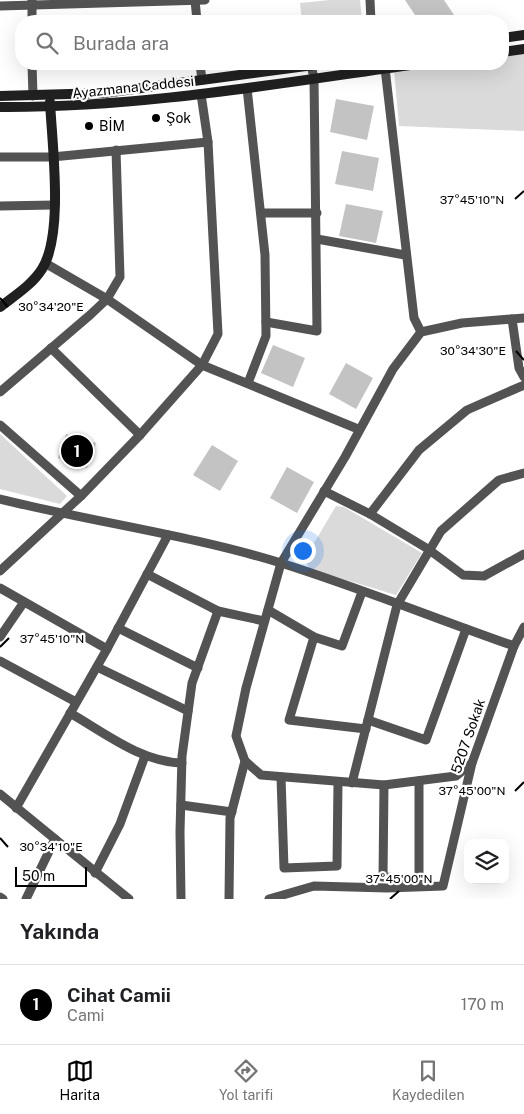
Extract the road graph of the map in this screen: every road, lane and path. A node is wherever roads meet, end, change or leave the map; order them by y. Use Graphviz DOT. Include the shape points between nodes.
graph roads {
  1 [pos="196,0"];
  2 [pos="204,0"];
  3 [pos="370,0"];
  4 [pos="114,1"];
  5 [pos="32,3"];
  6 [pos="0,6"];
  7 [pos="197,15"];
  8 [pos="371,15"];
  9 [pos="524,35"];
  10 [pos="509,37"];
  11 [pos="524,49"];
  12 [pos="509,51"];
  13 [pos="32,70"];
  14 [pos="201,70"];
  15 [pos="273,70"];
  16 [pos="315,70"];
  17 [pos="371,70"];
  18 [pos="385,70"];
  19 [pos="314,78"];
  20 [pos="202,80"];
  21 [pos="248,88"];
  22 [pos="202,94"];
  23 [pos="0,96"];
  24 [pos="33,96"];
  25 [pos="50,96"];
  26 [pos="0,107"];
  27 [pos="50,107"];
  28 [pos="33,108"];
  29 [pos="208,142"];
  30 [pos="116,150"];
  31 [pos="0,157"];
  32 [pos="52,157"];
  33 [pos="54,205"];
  34 [pos="0,206"];
  35 [pos="261,213"];
  36 [pos="316,213"];
  37 [pos="317,239"];
  38 [pos="405,255"];
  39 [pos="45,263"];
  40 [pos="107,299"];
  41 [pos="0,308"];
  42 [pos="524,318"];
  43 [pos="512,319"];
  44 [pos="266,322"];
  45 [pos="421,332"];
  46 [pos="51,348"];
  47 [pos="202,364"];
  48 [pos="524,377"];
  49 [pos="248,383"];
  50 [pos="524,386"];
  51 [pos="0,392"];
  52 [pos="0,425"];
  53 [pos="358,429"];
  54 [pos="140,435"];
  55 [pos="524,473"];
  56 [pos="324,491"];
  57 [pos="81,496"];
  58 [pos="0,499"];
  59 [pos="62,514"];
  60 [pos="370,514"];
  61 [pos="168,535"];
  62 [pos="428,550"];
  63 [pos="524,554"];
  64 [pos="281,563"];
  65 [pos="0,570"];
  66 [pos="147,574"];
  67 [pos="0,588"];
  68 [pos="362,592"];
  69 [pos="24,602"];
  70 [pos="397,605"];
  71 [pos="268,610"];
  72 [pos="218,611"];
  73 [pos="264,622"];
  74 [pos="524,627"];
  75 [pos="118,628"];
  76 [pos="466,629"];
  77 [pos="0,637"];
  78 [pos="314,637"];
  79 [pos="514,646"];
  80 [pos="107,649"];
  81 [pos="0,661"];
  82 [pos="97,667"];
  83 [pos="198,668"];
  84 [pos="76,702"];
  85 [pos="188,710"];
  86 [pos="70,713"];
  87 [pos="367,725"];
  88 [pos="145,756"];
  89 [pos="245,761"];
  90 [pos="182,763"];
  91 [pos="472,763"];
  92 [pos="281,777"];
  93 [pos="420,781"];
  94 [pos="338,782"];
  95 [pos="352,783"];
  96 [pos="384,785"];
  97 [pos="0,794"];
  98 [pos="181,805"];
  99 [pos="16,808"];
  100 [pos="232,812"];
  101 [pos="55,839"];
  102 [pos="95,873"];
  103 [pos="26,899"];
  104 [pos="129,899"];
  105 [pos="181,899"];
  106 [pos="229,899"];
  107 [pos="269,899"];
  1 -- 2 [label="street"];
  1 -- 4 [label="street"];
  1 -- 7 [label="street"];
  3 -- 8 [label="street"];
  4 -- 5 [label="street"];
  5 -- 6 [label="street"];
  9 -- 10 [label="main road"];
  11 -- 12 [label="main road"];
  13 -- 24 [label="street"];
  14 -- 20 [label="street"];
  15 -- 20 [label="main road, Ayazmana Caddesi"];
  16 -- 19 [label="street"];
  17 -- 19 [label="main road, Ayazmana Caddesi"];
  18 -- 38 [label="street"];
  19 -- 21 [label="main road, Ayazmana Caddesi"];
  19 -- 36 [label="street"];
  20 -- 25 [label="main road, Ayazmana Caddesi" via="104,93"];
  21 -- 22 [label="main road, Ayazmana Caddesi"];
  21 -- 35 [label="street"];
  22 -- 27 [label="main road, Ayazmana Caddesi"];
  22 -- 29 [label="street"];
  23 -- 24 [label="main road, Ayazmana Caddesi"];
  24 -- 25 [label="main road, Ayazmana Caddesi"];
  24 -- 28 [label="main road"];
  25 -- 27 [label="main road"];
  26 -- 28 [label="main road, Ayazmana Caddesi"];
  27 -- 28 [label="main road, Ayazmana Caddesi"];
  27 -- 32 [label="main road"];
  29 -- 30 [label="street"];
  29 -- 47 [label="street" via="218,334"];
  30 -- 32 [label="street"];
  30 -- 40 [label="street" via="120,277"];
  31 -- 32 [label="street"];
  32 -- 33 [label="main road"];
  33 -- 34 [label="street"];
  33 -- 39 [label="main road" via="51,242"];
  35 -- 36 [label="street"];
  35 -- 44 [label="street"];
  36 -- 37 [label="street"];
  37 -- 38 [label="street"];
  37 -- 44 [label="street" via="317,331"];
  38 -- 45 [label="street" via="414,318"];
  39 -- 40 [label="street"];
  39 -- 41 [label="main road" via="31,283"];
  40 -- 46 [label="street"];
  40 -- 47 [label="street"];
  42 -- 43 [label="street"];
  43 -- 45 [label="street" via="462,323"];
  43 -- 48 [label="street" via="519,368"];
  44 -- 49 [label="street" via="266,336"];
  45 -- 53 [label="street" via="393,369"];
  46 -- 51 [label="street"];
  46 -- 54 [label="street"];
  47 -- 49 [label="street"];
  47 -- 54 [label="street"];
  49 -- 53 [label="street"];
  50 -- 60 [label="street" via="466,410 419,450"];
  52 -- 57 [label="street"];
  53 -- 56 [label="street"];
  54 -- 57 [label="street"];
  55 -- 62 [label="street" via="499,480 440,531"];
  56 -- 60 [label="street"];
  56 -- 64 [label="street"];
  57 -- 59 [label="street"];
  58 -- 59 [label="street"];
  59 -- 61 [label="street"];
  59 -- 65 [label="street"];
  60 -- 62 [label="street"];
  61 -- 64 [label="street"];
  61 -- 66 [label="street"];
  62 -- 63 [label="street" via="463,575 484,576"];
  62 -- 70 [label="street"];
  64 -- 68 [label="street"];
  64 -- 71 [label="street"];
  66 -- 72 [label="street"];
  66 -- 75 [label="street"];
  67 -- 69 [label="street"];
  68 -- 70 [label="street"];
  68 -- 78 [label="street" via="342,646"];
  69 -- 77 [label="street"];
  69 -- 80 [label="street"];
  70 -- 76 [label="street"];
  70 -- 87 [label="street"];
  71 -- 73 [label="street"];
  71 -- 78 [label="street"];
  72 -- 73 [label="street"];
  72 -- 83 [label="street"];
  73 -- 89 [label="street" via="236,736"];
  74 -- 79 [label="street, 5207 Sokak"];
  75 -- 80 [label="street"];
  75 -- 83 [label="street"];
  76 -- 79 [label="street"];
  76 -- 87 [label="street" via="426,740"];
  78 -- 87 [label="street" via="289,720"];
  79 -- 91 [label="street, 5207 Sokak"];
  80 -- 82 [label="street"];
  81 -- 84 [label="street"];
  82 -- 84 [label="street"];
  82 -- 85 [label="street"];
  83 -- 85 [label="street"];
  84 -- 86 [label="street"];
  85 -- 90 [label="street"];
  86 -- 88 [label="street"];
  86 -- 99 [label="street"];
  87 -- 95 [label="street"];
  88 -- 90 [label="street"];
  88 -- 102 [label="street" via="120,824"];
  89 -- 92 [label="street" via="261,775"];
  89 -- 100 [label="street"];
  90 -- 98 [label="street"];
  91 -- 93 [label="street" via="456,776"];
  91 -- 107 [label="street, 5207 Sokak" via="443,886 314,886"];
  92 -- 94 [label="street"];
  92 -- 94 [label="street" via="284,868 337,866"];
  93 -- 96 [label="street"];
  93 -- 96 [label="street" via="419,879 383,877"];
  94 -- 95 [label="street"];
  95 -- 96 [label="street"];
  97 -- 99 [label="street"];
  98 -- 100 [label="street"];
  98 -- 105 [label="street"];
  99 -- 101 [label="street"];
  100 -- 106 [label="street"];
  101 -- 102 [label="street"];
  101 -- 103 [label="street"];
  102 -- 104 [label="street"];
}
